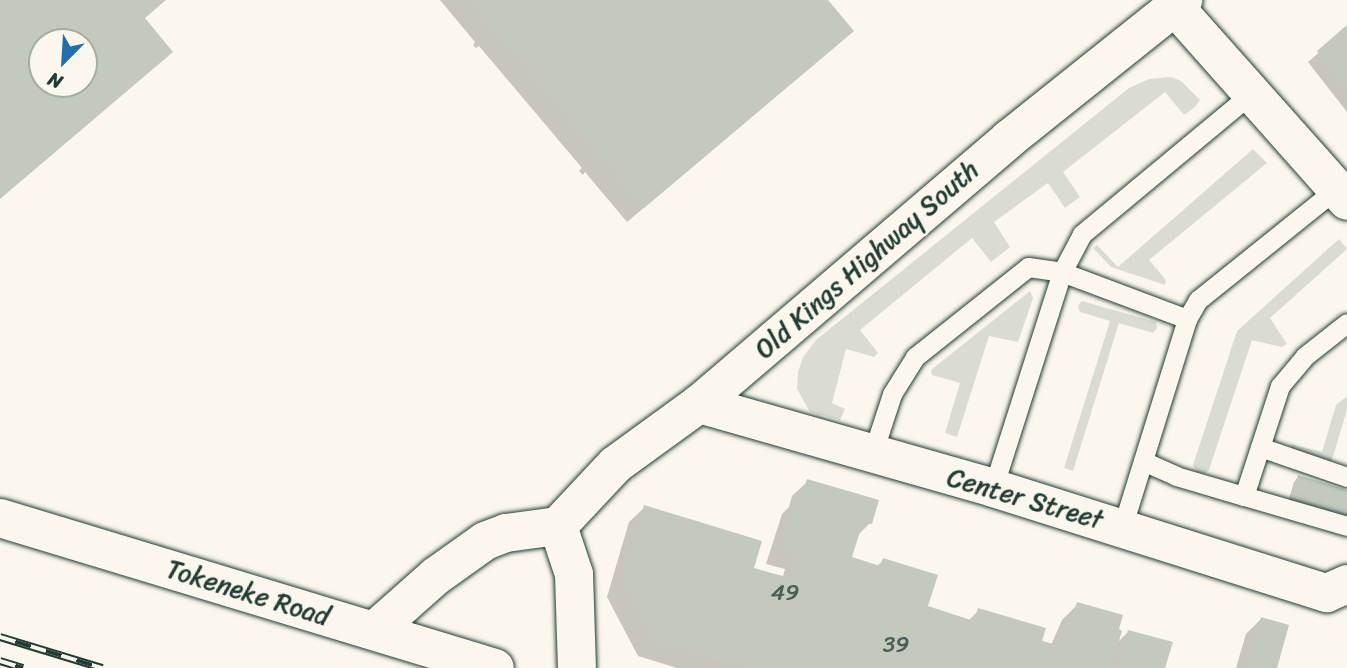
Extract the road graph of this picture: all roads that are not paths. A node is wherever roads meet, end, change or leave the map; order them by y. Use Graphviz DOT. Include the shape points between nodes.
graph roads {
  1 [pos="1179,3"];
  2 [pos="1252,93"];
  3 [pos="1342,195"];
  4 [pos="1062,272"];
  5 [pos="1187,319"];
  6 [pos="1347,323"];
  7 [pos="699,404"];
  8 [pos="1260,447"];
  9 [pos="872,455"];
  10 [pos="1143,461"];
  11 [pos="1347,477"];
  12 [pos="993,488"];
  13 [pos="1244,496"];
  14 [pos="0,518"];
  15 [pos="558,526"];
  16 [pos="1347,526"];
  17 [pos="1122,527"];
  18 [pos="1347,584"];
  19 [pos="374,631"];
  20 [pos="495,668"];
  21 [pos="577,668"];
  1 -- 2 [label="street"];
  1 -- 7 [label="street, Old Kings Highway South" via="1009,139"];
  2 -- 3 [label="street"];
  2 -- 4 [label="lane" via="1082,234"];
  3 -- 5 [label="lane" via="1198,300"];
  4 -- 5 [label="lane"];
  4 -- 9 [label="lane" via="1028,267 915,357 892,394"];
  4 -- 12 [label="lane"];
  5 -- 10 [label="lane"];
  6 -- 8 [label="lane" via="1305,356 1280,386"];
  7 -- 9 [label="street, Center Street"];
  7 -- 15 [label="street, Old Kings Highway South" via="615,465"];
  8 -- 11 [label="lane"];
  8 -- 13 [label="lane"];
  9 -- 12 [label="street, Center Street"];
  10 -- 13 [label="lane"];
  10 -- 17 [label="lane"];
  12 -- 17 [label="street, Center Street"];
  13 -- 16 [label="lane"];
  14 -- 19 [label="street, Tokeneke Road"];
  15 -- 19 [label="street" via="506,533 485,541 436,576"];
  15 -- 21 [label="street" via="573,574"];
  17 -- 18 [label="street, Center Street" via="1327,593"];
  19 -- 20 [label="street, Tokeneke Road"];
}
